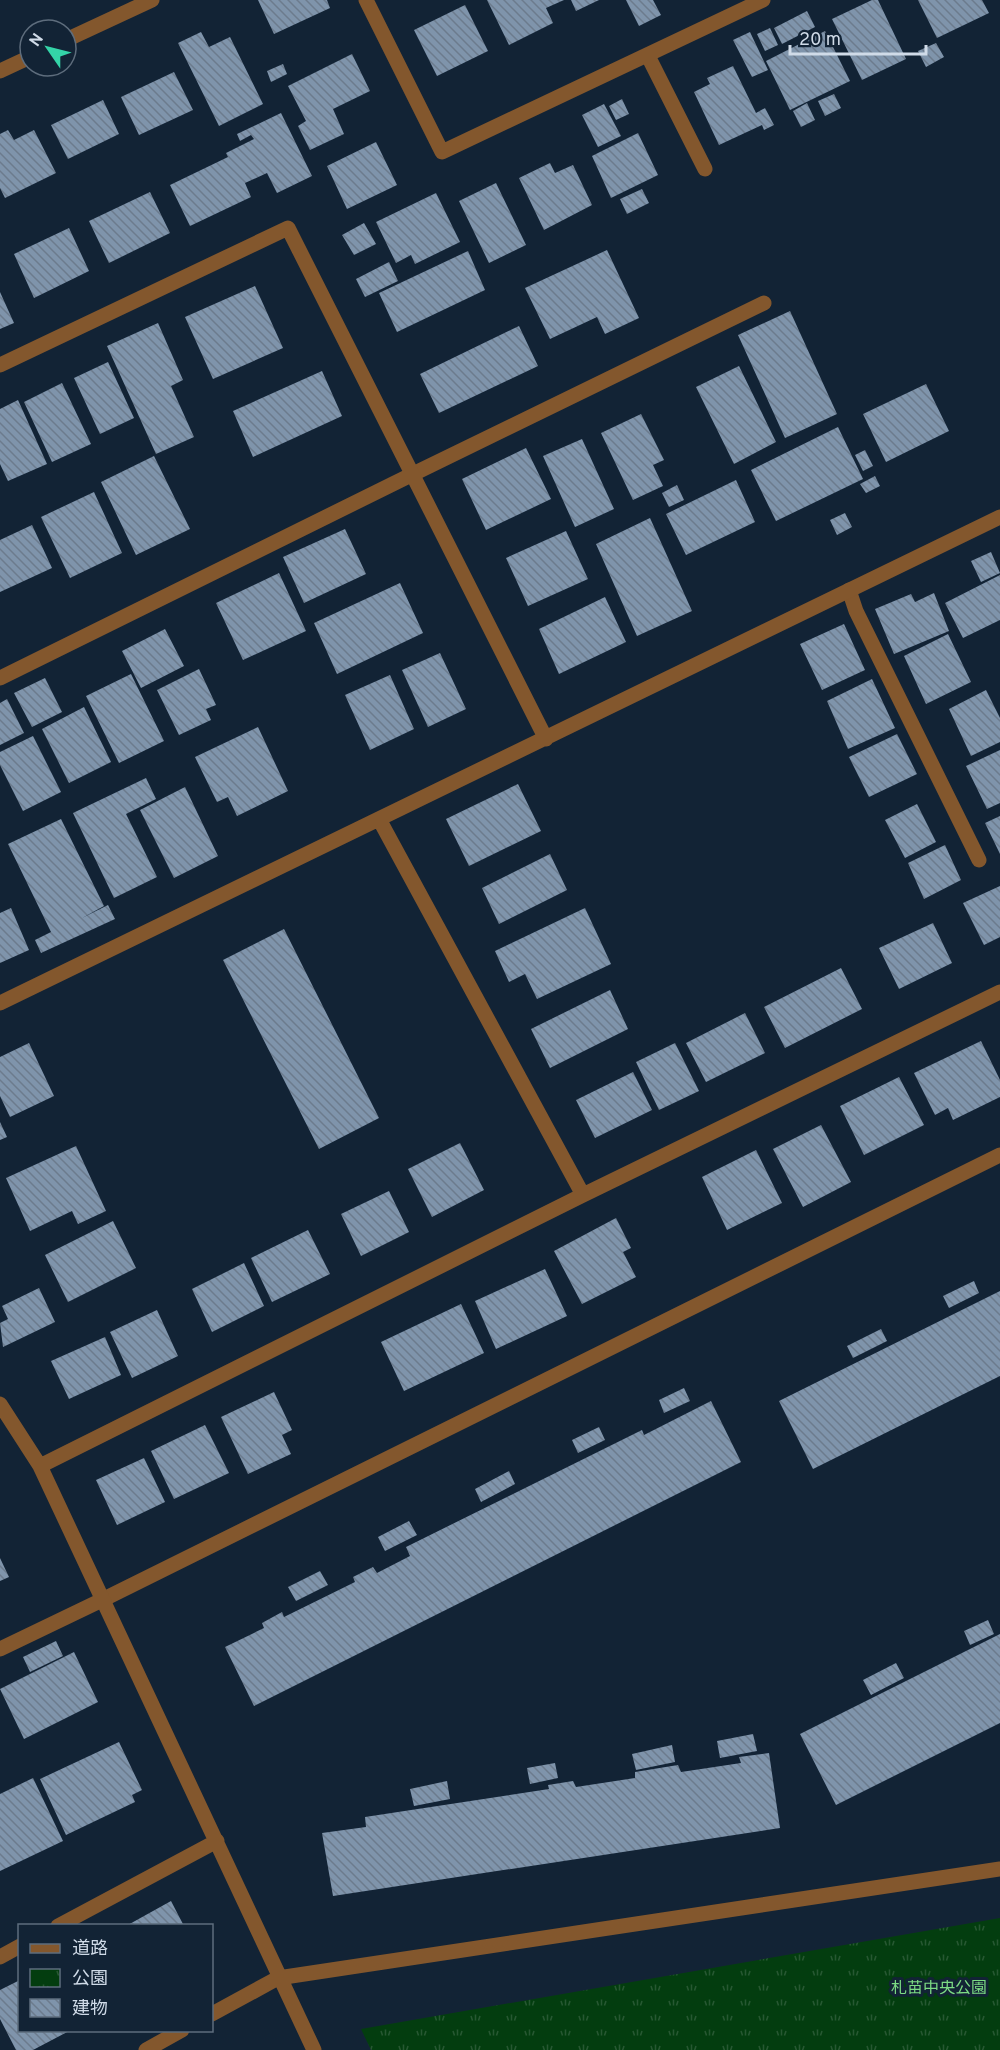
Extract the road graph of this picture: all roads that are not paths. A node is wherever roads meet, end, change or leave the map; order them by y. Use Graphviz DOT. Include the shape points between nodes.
graph roads {
  1 [pos="152,0"];
  2 [pos="366,0"];
  3 [pos="763,0"];
  4 [pos="78,34"];
  5 [pos="648,56"];
  6 [pos="18,63"];
  7 [pos="0,71"];
  8 [pos="705,169"];
  9 [pos="764,303"];
  10 [pos="0,365"];
  11 [pos="411,475"];
  12 [pos="1000,517"];
  13 [pos="849,590"];
  14 [pos="0,678"];
  15 [pos="546,739"];
  16 [pos="379,819"];
  17 [pos="979,860"];
  18 [pos="1000,992"];
  19 [pos="0,1003"];
  20 [pos="1000,1155"];
  21 [pos="583,1195"];
  22 [pos="0,1404"];
  23 [pos="40,1466"];
  24 [pos="102,1600"];
  25 [pos="0,1649"];
  26 [pos="217,1841"];
  27 [pos="1000,1869"];
  28 [pos="62,1924"];
  29 [pos="18,1947"];
  30 [pos="0,1957"];
  31 [pos="278,1978"];
  32 [pos="213,2013"];
  33 [pos="180,2032"];
  34 [pos="146,2050"];
  35 [pos="314,2050"];
  1 -- 4 [label="street"];
  2 -- 5 [label="street" via="442,152"];
  3 -- 5 [label="street"];
  5 -- 8 [label="street"];
  6 -- 7 [label="street"];
  9 -- 11 [label="street"];
  10 -- 11 [label="street" via="288,228"];
  11 -- 14 [label="street"];
  11 -- 15 [label="street"];
  12 -- 13 [label="street"];
  13 -- 15 [label="street"];
  13 -- 17 [label="street"];
  15 -- 16 [label="street"];
  16 -- 19 [label="street"];
  16 -- 21 [label="street"];
  18 -- 21 [label="street"];
  20 -- 24 [label="street"];
  21 -- 23 [label="street"];
  22 -- 23 [label="street"];
  23 -- 24 [label="street"];
  24 -- 25 [label="street"];
  24 -- 26 [label="street"];
  26 -- 28 [label="street"];
  26 -- 31 [label="street"];
  27 -- 31 [label="street"];
  29 -- 30 [label="street"];
  31 -- 32 [label="street"];
  31 -- 35 [label="street"];
  33 -- 34 [label="street"];
}
